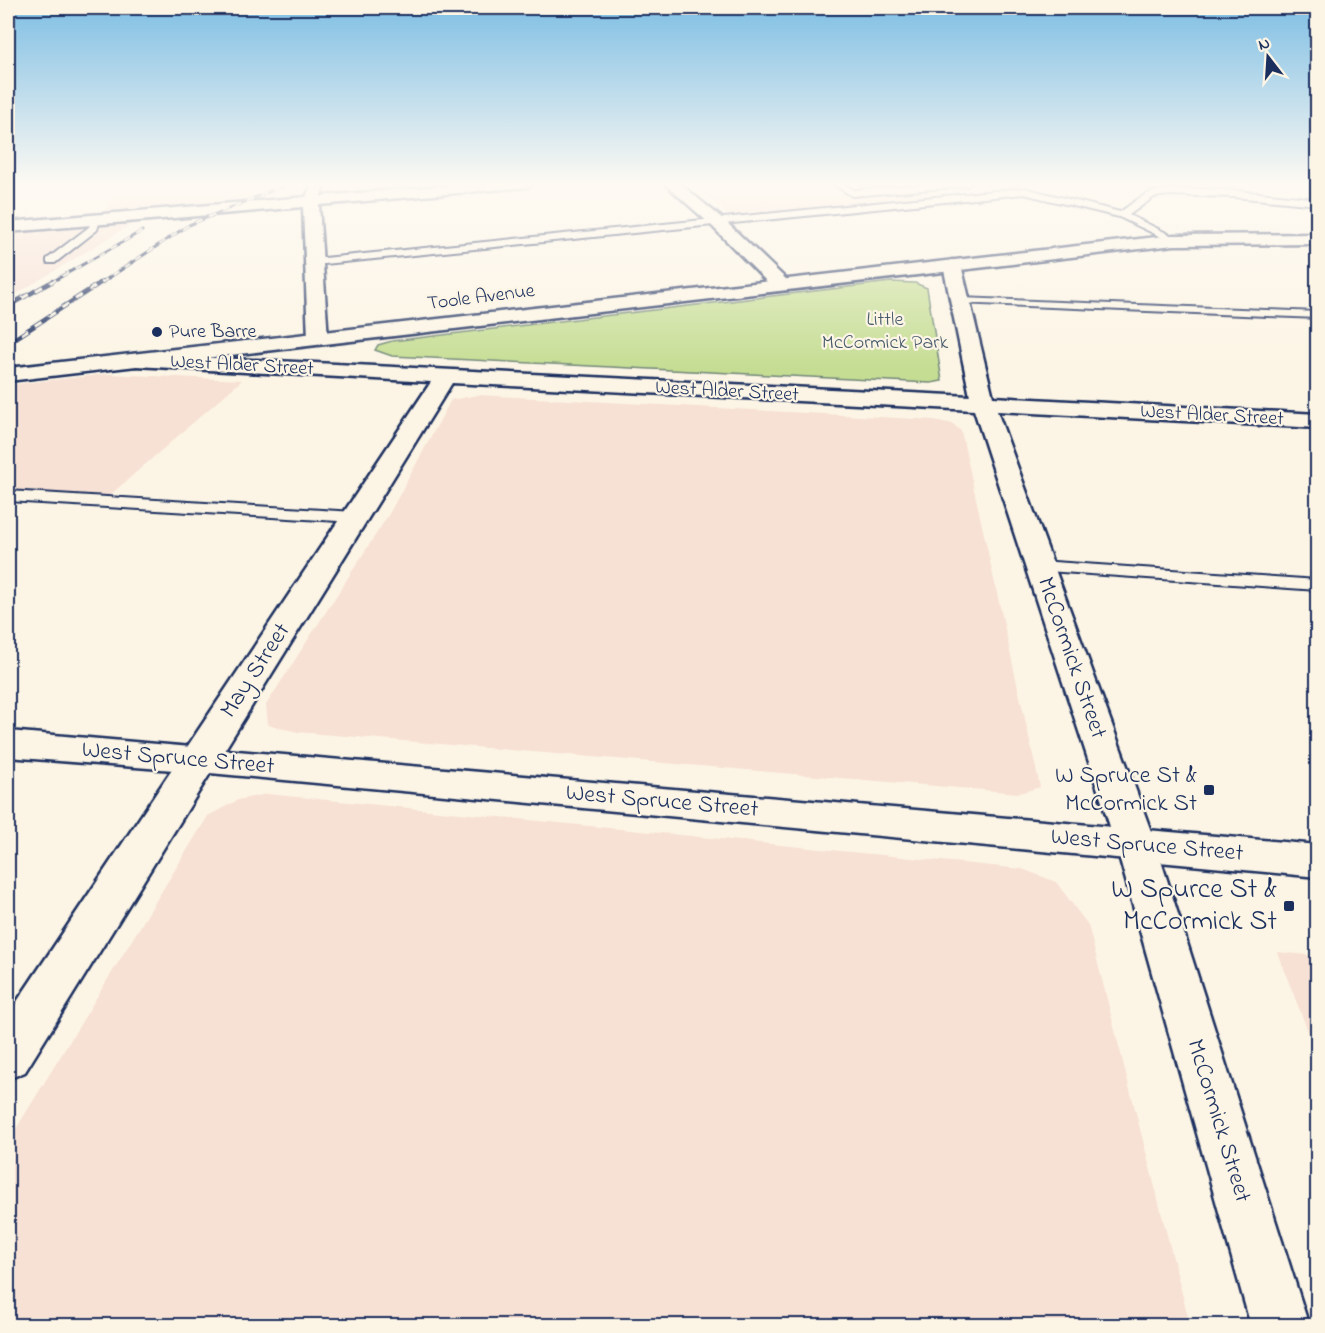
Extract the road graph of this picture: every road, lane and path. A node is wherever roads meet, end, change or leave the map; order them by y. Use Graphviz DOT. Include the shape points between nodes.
graph roads {
  1 [pos="72,245"];
  2 [pos="313,245"];
  3 [pos="483,245"];
  4 [pos="741,245"];
  5 [pos="1128,245"];
  6 [pos="51,261"];
  7 [pos="314,262"];
  8 [pos="952,265"];
  9 [pos="781,285"];
  10 [pos="960,301"];
  11 [pos="1317,315"];
  12 [pos="318,339"];
  13 [pos="136,360"];
  14 [pos="8,375"];
  15 [pos="445,377"];
  16 [pos="983,404"];
  17 [pos="1317,422"];
  18 [pos="8,496"];
  19 [pos="355,517"];
  20 [pos="1039,566"];
  21 [pos="1317,585"];
  22 [pos="8,744"];
  23 [pos="199,759"];
  24 [pos="1136,845"];
  25 [pos="1317,861"];
  26 [pos="8,1056"];
  27 [pos="1280,1326"];
  1 -- 6 [label="lane"];
  2 -- 7 [label="street"];
  3 -- 7 [label="lane"];
  4 -- 9 [label="street"];
  5 -- 8 [label="street, Toole Avenue"];
  7 -- 12 [label="street"];
  8 -- 9 [label="street, Toole Avenue"];
  8 -- 10 [label="street, McCormick Street"];
  9 -- 12 [label="street, Toole Avenue"];
  10 -- 11 [label="lane"];
  10 -- 16 [label="street, McCormick Street"];
  12 -- 13 [label="street, Toole Avenue"];
  13 -- 14 [label="street, Toole Avenue"];
  13 -- 15 [label="street, West Alder Street"];
  15 -- 16 [label="street, West Alder Street"];
  15 -- 19 [label="street, May Street"];
  16 -- 17 [label="street, West Alder Street"];
  16 -- 20 [label="street, McCormick Street"];
  18 -- 19 [label="lane"];
  19 -- 23 [label="street, May Street"];
  20 -- 21 [label="lane"];
  20 -- 24 [label="street, McCormick Street"];
  22 -- 23 [label="street, West Spruce Street"];
  23 -- 24 [label="street, West Spruce Street"];
  23 -- 26 [label="street, May Street"];
  24 -- 25 [label="street, West Spruce Street"];
  24 -- 27 [label="street, McCormick Street"];
}
